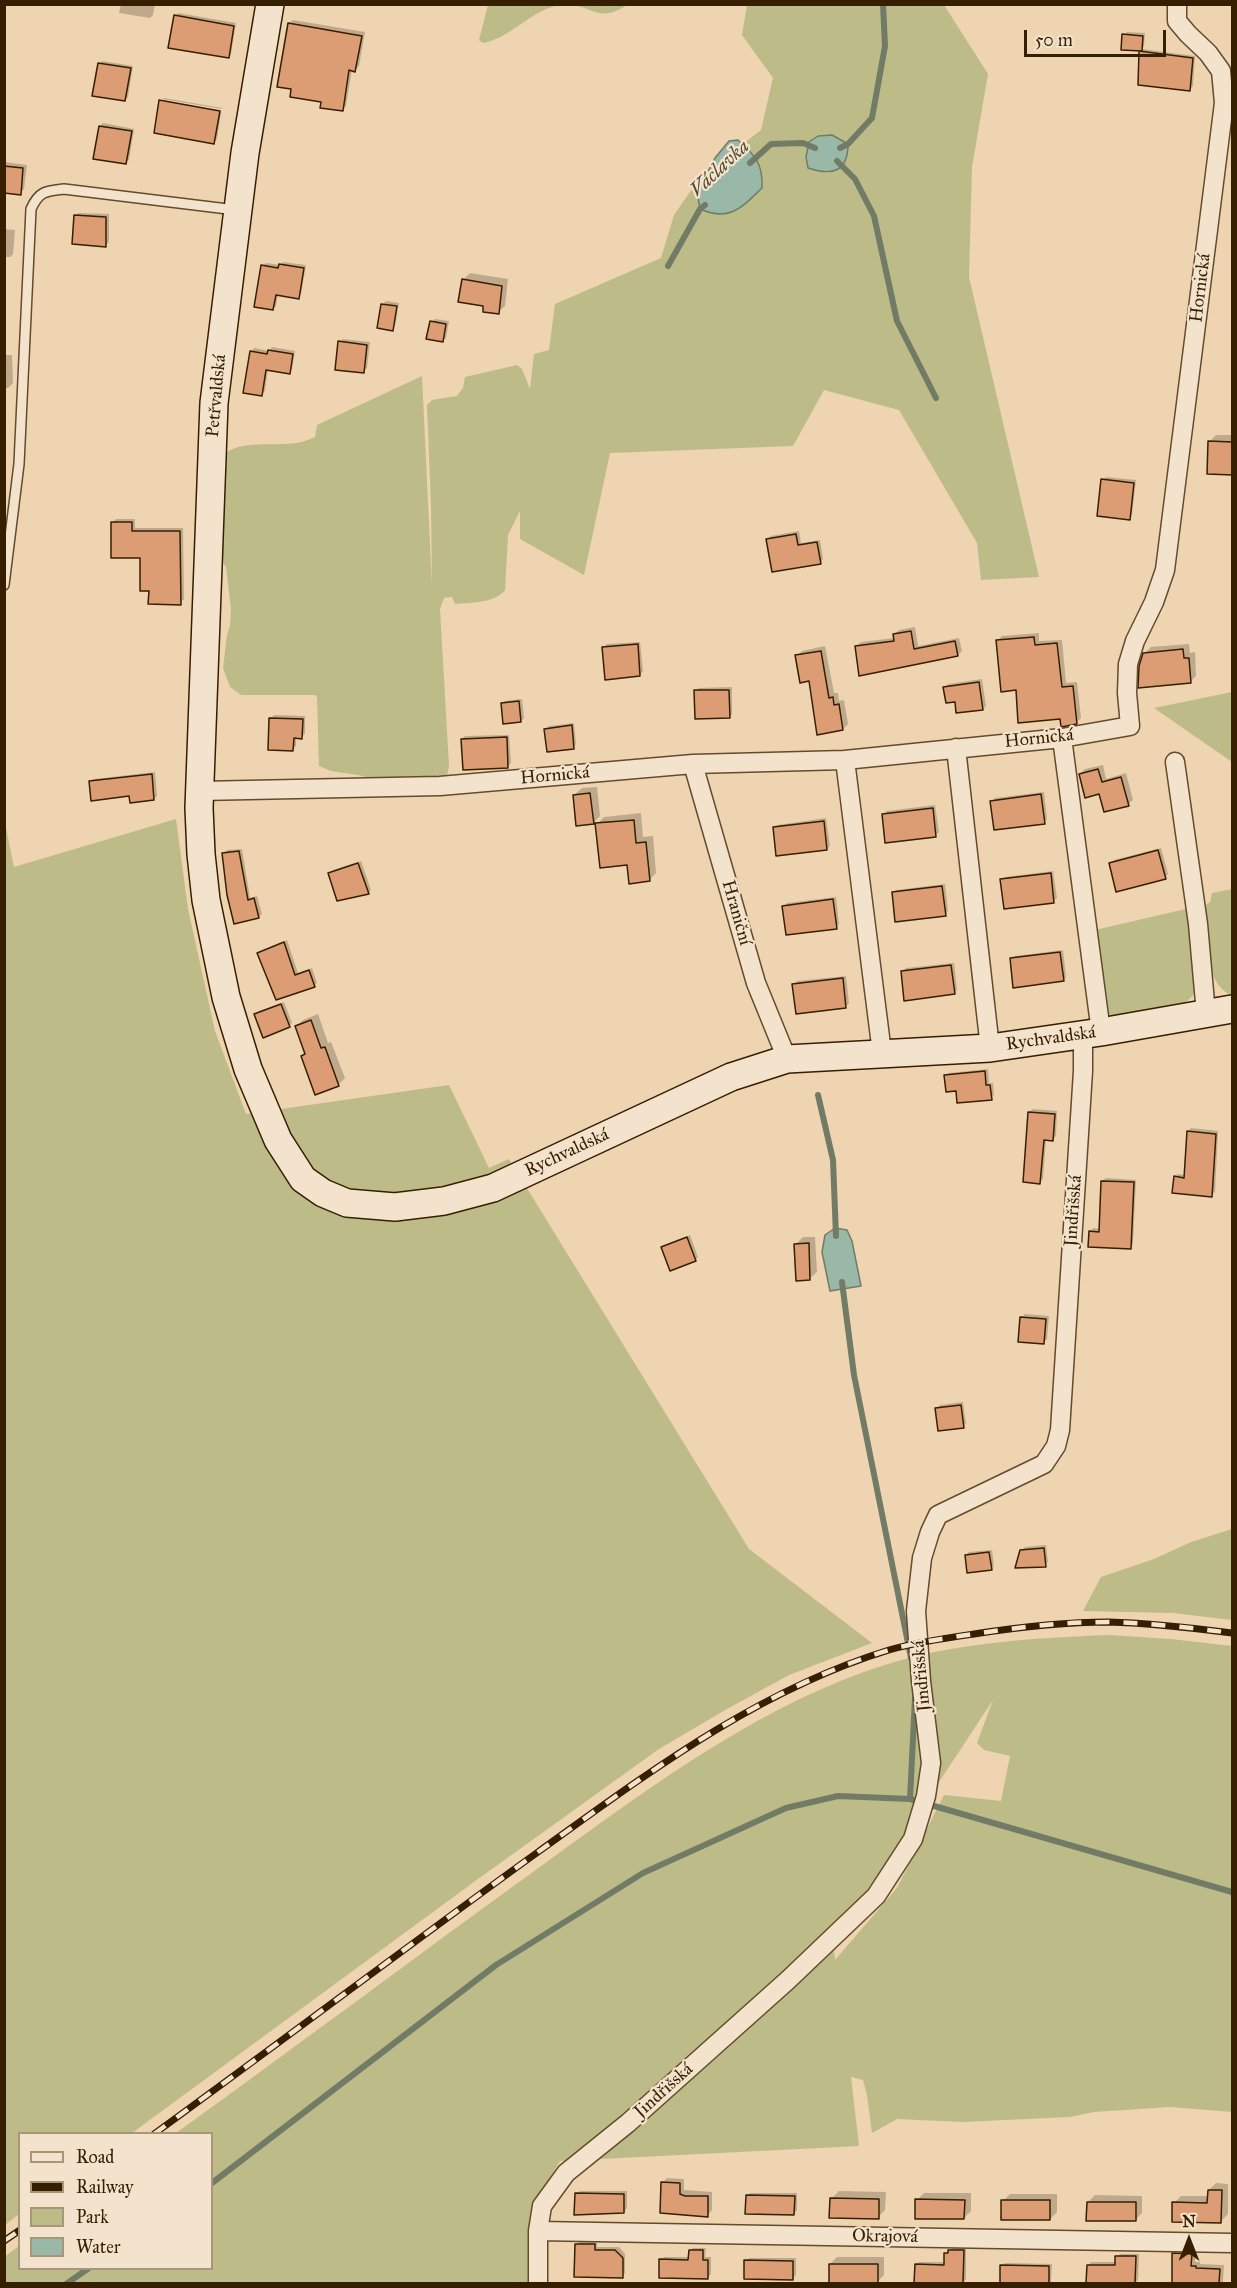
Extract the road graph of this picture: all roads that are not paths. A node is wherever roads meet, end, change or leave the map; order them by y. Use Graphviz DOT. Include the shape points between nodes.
graph roads {
  1 [pos="270,4"];
  2 [pos="1178,4"];
  3 [pos="238,211"];
  4 [pos="4,585"];
  5 [pos="1062,738"];
  6 [pos="956,748"];
  7 [pos="845,760"];
  8 [pos="1175,762"];
  9 [pos="693,764"];
  10 [pos="200,791"];
  11 [pos="1233,1009"];
  12 [pos="1206,1014"];
  13 [pos="1092,1034"];
  14 [pos="990,1048"];
  15 [pos="882,1053"];
  16 [pos="787,1059"];
  17 [pos="538,2231"];
  18 [pos="1233,2243"];
  19 [pos="538,2283"];
  1 -- 3 [label="street, Petřvaldská"];
  2 -- 5 [label="street, Hornická" via="1177,21 1221,71 1224,103 1166,570 1128,664 1130,726"];
  3 -- 4 [label="lane" via="64,189 45,191 35,199 31,209 18,464"];
  3 -- 10 [label="street, Petřvaldská" via="214,403"];
  5 -- 6 [label="street, Hornická"];
  5 -- 13 [label="street, Jindřišská"];
  6 -- 7 [label="street, Hornická"];
  6 -- 14 [label="street"];
  7 -- 9 [label="street, Hornická"];
  7 -- 15 [label="street"];
  8 -- 12 [label="street" via="1198,924"];
  9 -- 10 [label="street, Hornická" via="440,786"];
  9 -- 16 [label="street, Hraniční" via="756,983"];
  10 -- 16 [label="street, Rychvaldská" via="206,900 226,997 248,1069 278,1140 303,1179 323,1193 347,1203 395,1207 444,1202 493,1188 730,1077"];
  11 -- 12 [label="street, Rychvaldská"];
  12 -- 13 [label="street, Rychvaldská"];
  13 -- 14 [label="street, Rychvaldská"];
  13 -- 17 [label="street, Jindřišská" via="1083,1071 1060,1430 1056,1446 1044,1464 938,1515 930,1532 922,1558 916,1611 931,1763 913,1839 876,1896 628,2123 566,2173 542,2206"];
  14 -- 15 [label="street, Rychvaldská"];
  15 -- 16 [label="street, Rychvaldská"];
  17 -- 18 [label="street, Okrajová"];
  17 -- 19 [label="street, Jindřišská"];
}
